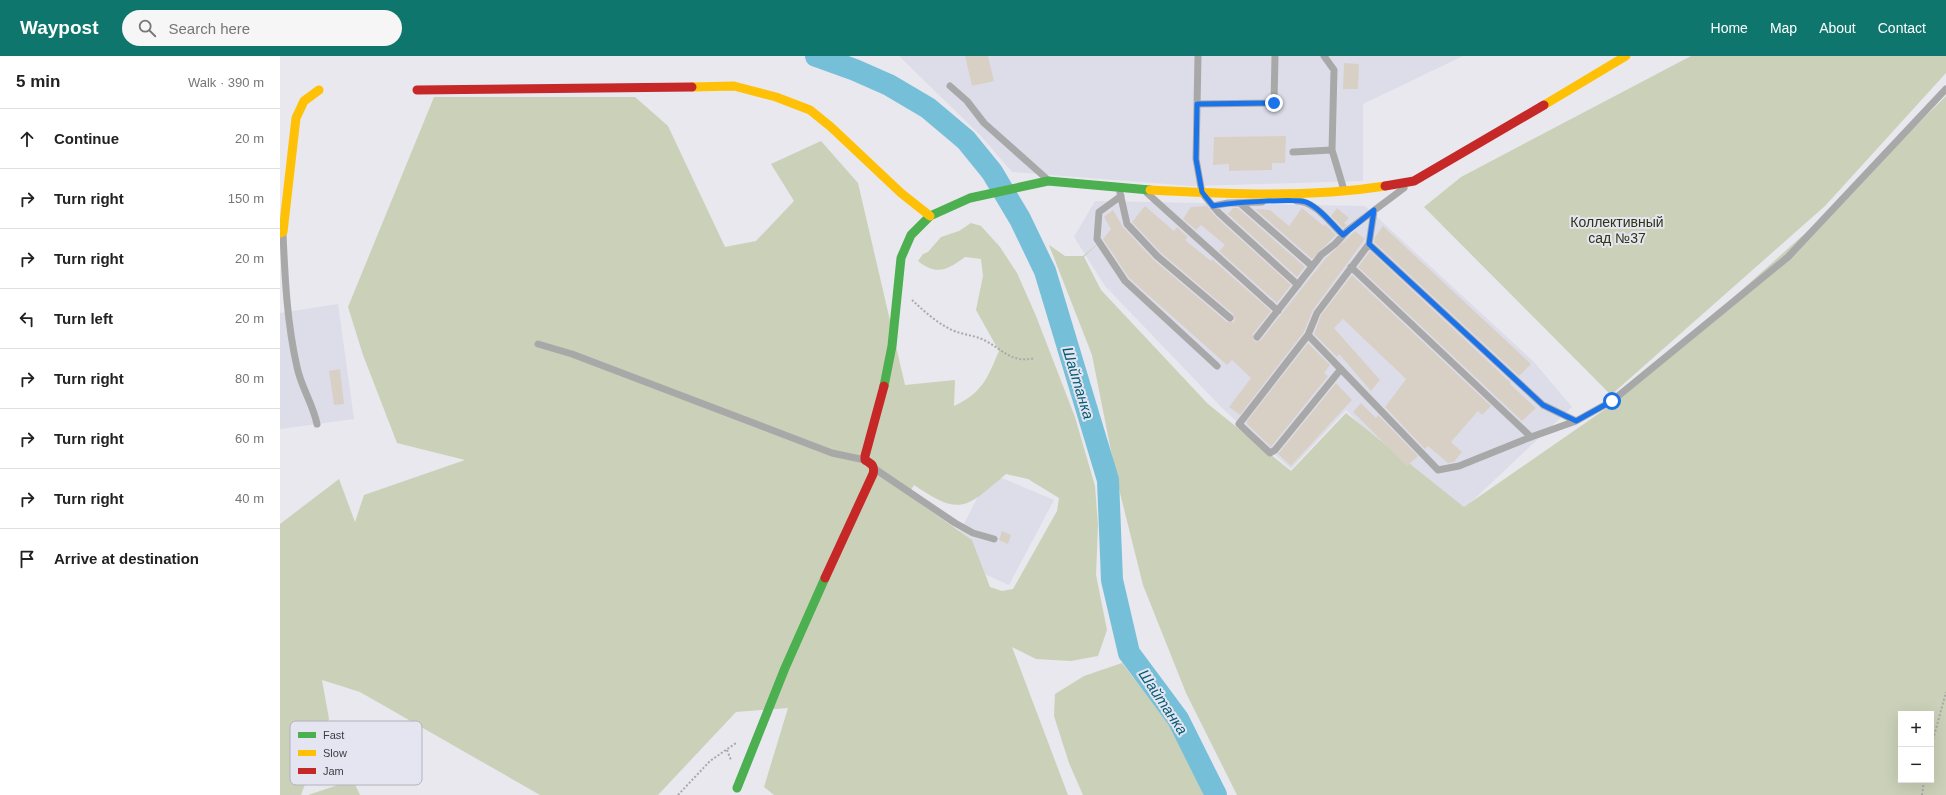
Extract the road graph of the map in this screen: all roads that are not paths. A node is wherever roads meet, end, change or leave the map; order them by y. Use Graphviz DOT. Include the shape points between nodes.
graph roads {
  1 [pos="1198,56"];
  2 [pos="1275,56"];
  3 [pos="1324,56"];
  4 [pos="1626,56"];
  5 [pos="950,86"];
  6 [pos="1946,89"];
  7 [pos="319,90"];
  8 [pos="417,90"];
  9 [pos="1197,104"];
  10 [pos="1332,150"];
  11 [pos="1293,152"];
  12 [pos="1048,181"];
  13 [pos="1414,181"];
  14 [pos="1144,190"];
  15 [pos="1120,192"];
  16 [pos="1202,192"];
  17 [pos="1344,192"];
  18 [pos="1240,203"];
  19 [pos="1213,206"];
  20 [pos="1374,210"];
  21 [pos="930,216"];
  22 [pos="282,232"];
  23 [pos="1343,235"];
  24 [pos="1369,244"];
  25 [pos="1312,266"];
  26 [pos="1351,267"];
  27 [pos="1298,284"];
  28 [pos="1278,311"];
  29 [pos="1230,318"];
  30 [pos="1308,334"];
  31 [pos="1257,338"];
  32 [pos="538,344"];
  33 [pos="1217,366"];
  34 [pos="1341,370"];
  35 [pos="1576,421"];
  36 [pos="317,424"];
  37 [pos="1532,437"];
  38 [pos="865,460"];
  39 [pos="874,469"];
  40 [pos="994,539"];
  41 [pos="735,791"];
  1 -- 9 [label="lane"];
  2 -- 9 [label="lane" via="1274,103"];
  3 -- 10 [label="lane" via="1334,70"];
  4 -- 13 [label="street"];
  5 -- 12 [label="lane" via="967,101 984,123"];
  6 -- 35 [label="lane" via="1788,257 1612,401"];
  7 -- 22 [label="street" via="307,95 296,118"];
  8 -- 21 [label="street" via="734,86 776,97 810,110"];
  9 -- 16 [label="lane" via="1196,159"];
  10 -- 11 [label="lane"];
  10 -- 17 [label="lane"];
  12 -- 15 [label="street"];
  12 -- 21 [label="street" via="970,198"];
  13 -- 17 [label="street"];
  13 -- 20 [label="lane"];
  14 -- 15 [label="street"];
  14 -- 16 [label="street"];
  14 -- 28 [label="lane"];
  15 -- 29 [label="lane" via="1127,224 1157,256"];
  15 -- 33 [label="lane" via="1099,212 1097,239 1125,281"];
  16 -- 17 [label="street"];
  16 -- 19 [label="lane"];
  18 -- 19 [label="lane"];
  18 -- 23 [label="lane" via="1305,201"];
  18 -- 25 [label="lane"];
  19 -- 27 [label="lane"];
  20 -- 23 [label="lane"];
  20 -- 24 [label="lane"];
  21 -- 38 [label="street" via="911,235 902,258 892,346"];
  22 -- 36 [label="lane" via="288,318 299,374"];
  23 -- 25 [label="lane"];
  24 -- 26 [label="lane"];
  24 -- 35 [label="lane" via="1543,405"];
  25 -- 27 [label="lane"];
  26 -- 30 [label="lane" via="1317,313"];
  26 -- 37 [label="lane"];
  27 -- 28 [label="lane"];
  28 -- 31 [label="lane"];
  30 -- 34 [label="lane"];
  30 -- 34 [label="lane" via="1239,424 1244,430 1270,452 1275,450"];
  32 -- 38 [label="lane" via="572,354 832,453"];
  34 -- 37 [label="lane" via="1438,470 1459,466"];
  35 -- 37 [label="lane"];
  38 -- 39 [label="street" via="872,464"];
  39 -- 40 [label="lane" via="955,523 974,533"];
  39 -- 41 [label="street" via="784,668"];
}
